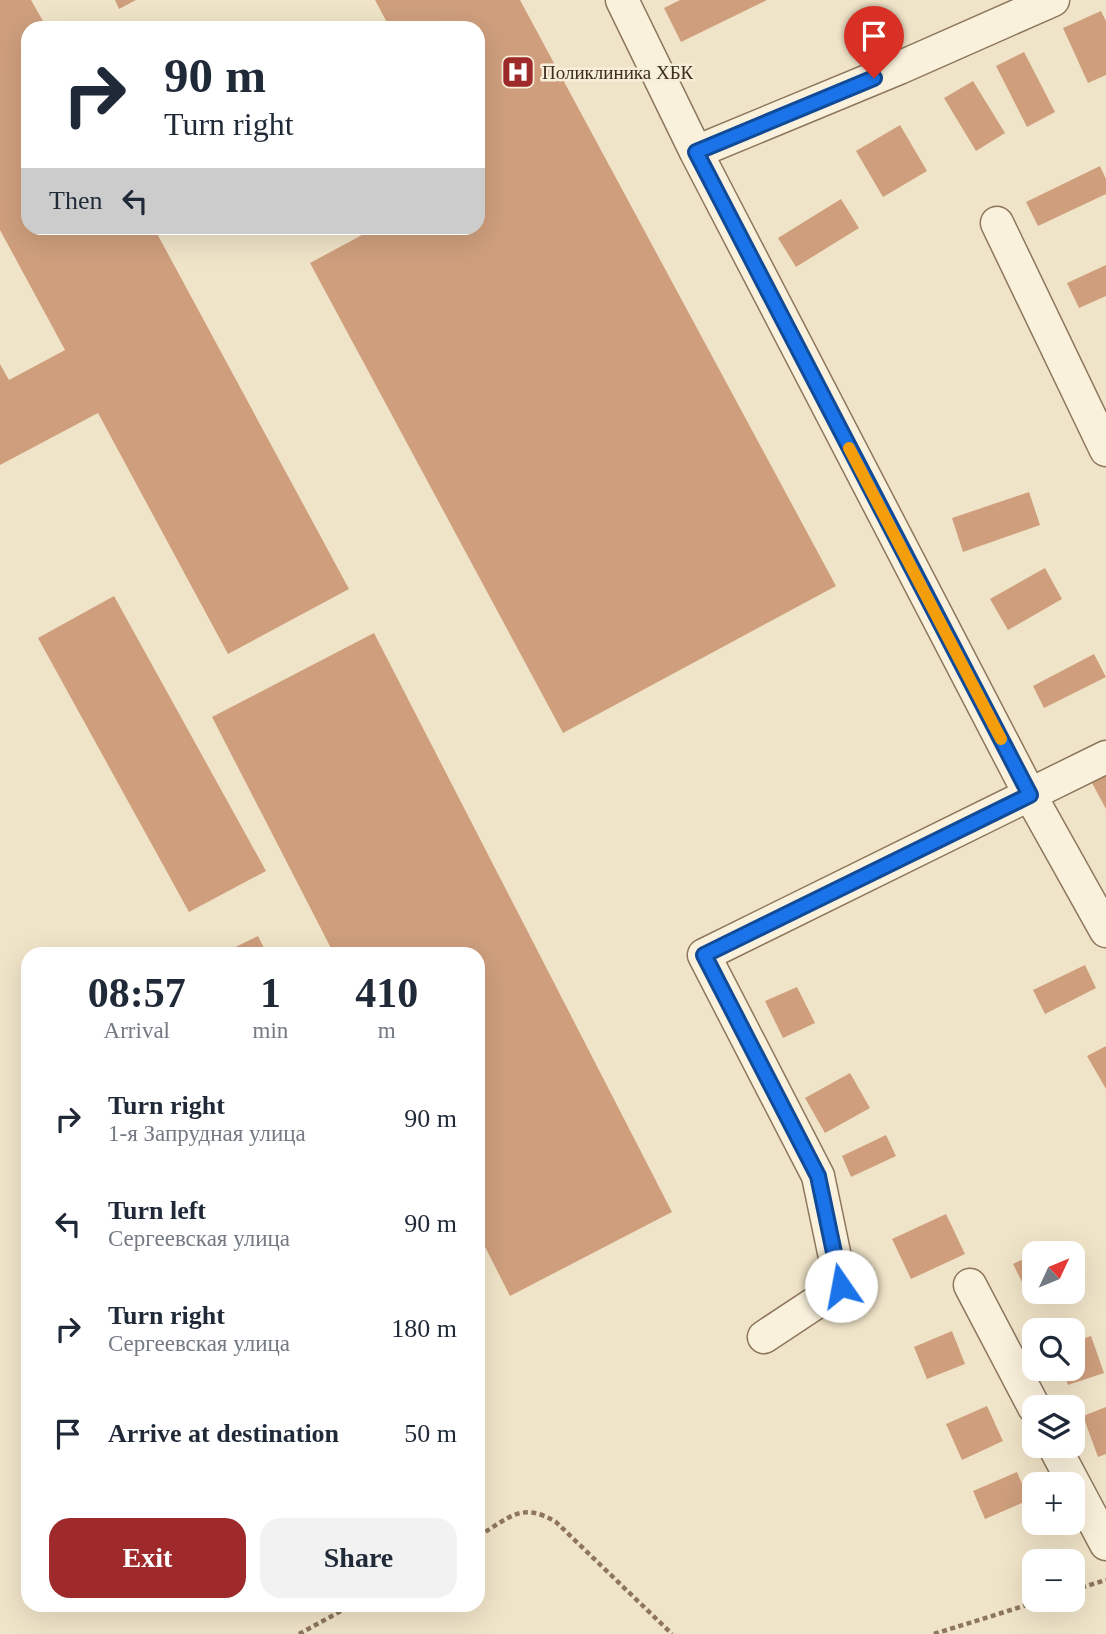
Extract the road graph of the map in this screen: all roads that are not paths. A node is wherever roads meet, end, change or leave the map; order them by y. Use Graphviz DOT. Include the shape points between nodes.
graph roads {
  1 [pos="622,0"];
  2 [pos="1052,0"];
  3 [pos="696,152"];
  4 [pos="997,223"];
  5 [pos="1106,450"];
  6 [pos="1106,757"];
  7 [pos="1030,795"];
  8 [pos="1106,931"];
  9 [pos="971,1285"];
  10 [pos="764,1337"];
  11 [pos="1028,1395"];
  12 [pos="1060,1458"];
  13 [pos="1106,1544"];
  1 -- 3 [label="street"];
  2 -- 3 [label="street"];
  3 -- 7 [label="street"];
  4 -- 5 [label="street"];
  6 -- 7 [label="street"];
  7 -- 8 [label="street"];
  7 -- 10 [label="street" via="704,955 818,1176 841,1286"];
  9 -- 11 [label="street"];
  12 -- 13 [label="street"];
}
